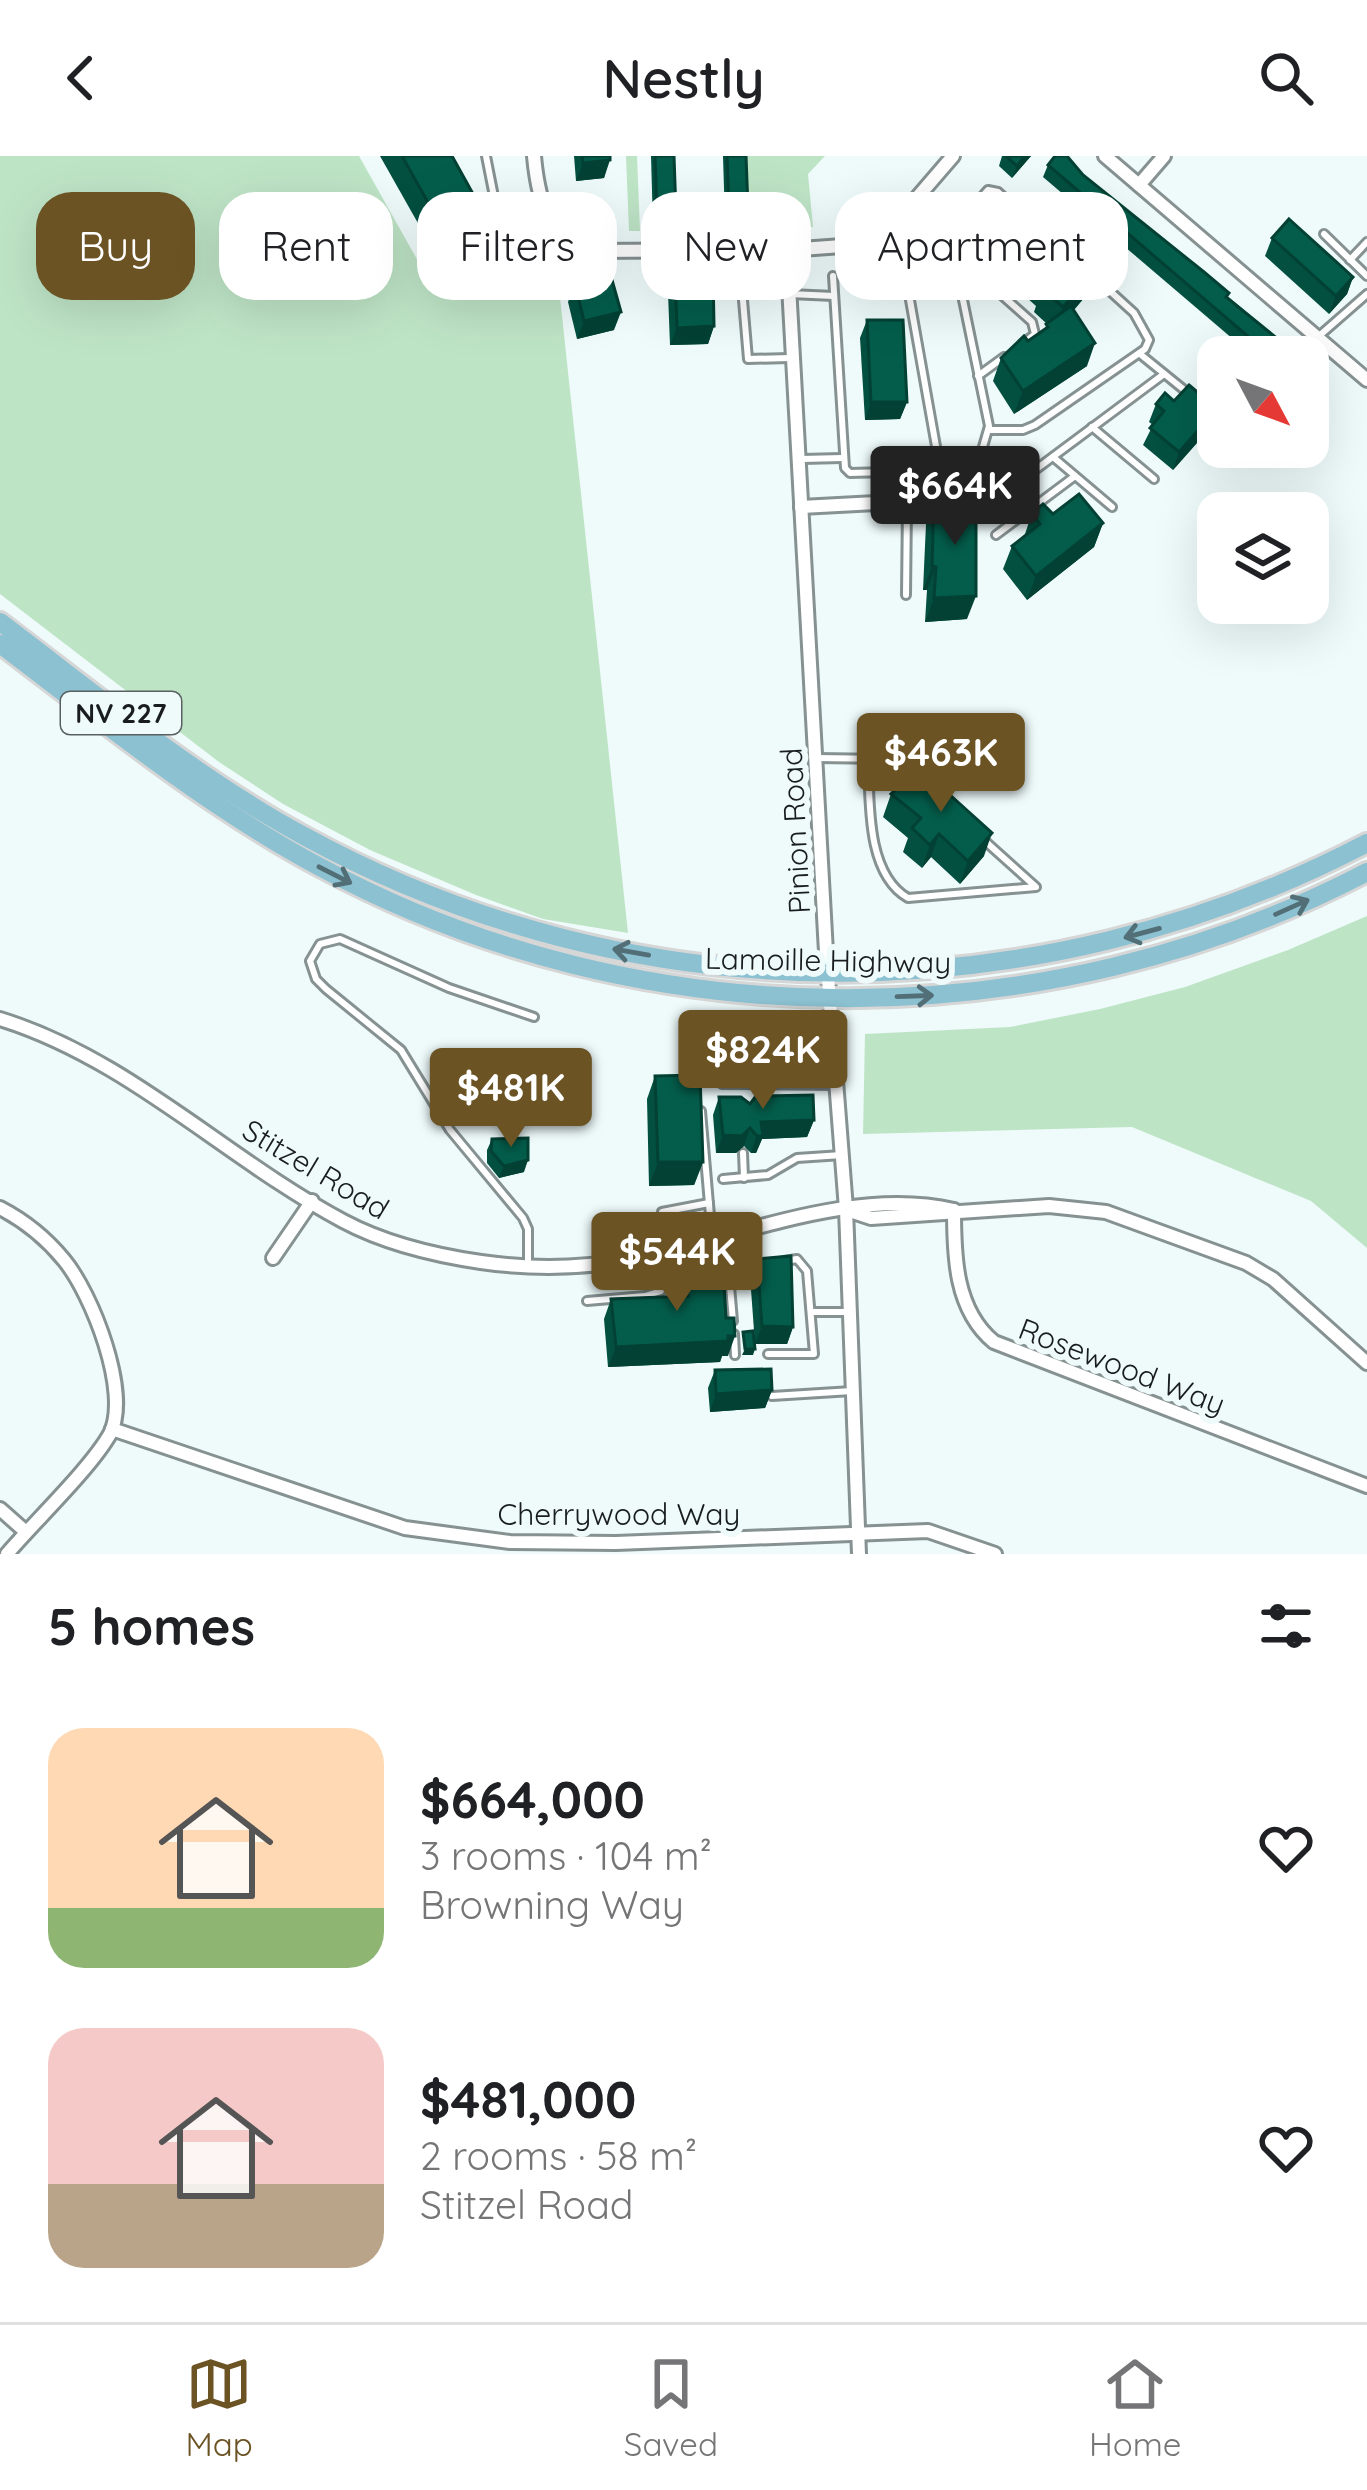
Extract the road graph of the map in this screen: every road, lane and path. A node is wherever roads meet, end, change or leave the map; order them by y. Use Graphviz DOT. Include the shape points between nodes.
graph roads {
  1 [pos="486,156"];
  2 [pos="534,156"];
  3 [pos="953,156"];
  4 [pos="1105,156"];
  5 [pos="1164,156"];
  6 [pos="1139,185"];
  7 [pos="493,192"];
  8 [pos="923,192"];
  9 [pos="1324,234"];
  10 [pos="1367,242"];
  11 [pos="641,250"];
  12 [pos="1350,260"];
  13 [pos="833,276"];
  14 [pos="1367,276"];
  15 [pos="1367,294"];
  16 [pos="811,295"];
  17 [pos="835,296"];
  18 [pos="743,300"];
  19 [pos="790,300"];
  20 [pos="835,300"];
  21 [pos="910,300"];
  22 [pos="962,300"];
  23 [pos="1005,300"];
  24 [pos="1118,300"];
  25 [pos="1319,336"];
  26 [pos="1329,345"];
  27 [pos="1140,354"];
  28 [pos="793,358"];
  29 [pos="1164,374"];
  30 [pos="978,376"];
  31 [pos="1367,380"];
  32 [pos="1194,398"];
  33 [pos="1092,428"];
  34 [pos="989,430"];
  35 [pos="937,452"];
  36 [pos="1052,457"];
  37 [pos="842,458"];
  38 [pos="798,459"];
  39 [pos="1075,476"];
  40 [pos="974,478"];
  41 [pos="1154,479"];
  42 [pos="907,501"];
  43 [pos="801,507"];
  44 [pos="1112,507"];
  45 [pos="996,535"];
  46 [pos="907,595"];
  47 [pos="0,622"];
  48 [pos="0,644"];
  49 [pos="868,756"];
  50 [pos="815,758"];
  51 [pos="922,784"];
  52 [pos="971,828"];
  53 [pos="1367,843"];
  54 [pos="1367,872"];
  55 [pos="828,974"];
  56 [pos="829,996"];
  57 [pos="534,1017"];
  58 [pos="0,1019"];
  59 [pos="722,1084"];
  60 [pos="742,1084"];
  61 [pos="836,1084"];
  62 [pos="700,1096"];
  63 [pos="742,1100"];
  64 [pos="742,1153"];
  65 [pos="842,1155"];
  66 [pos="744,1178"];
  67 [pos="723,1179"];
  68 [pos="312,1202"];
  69 [pos="709,1203"];
  70 [pos="0,1208"];
  71 [pos="846,1209"];
  72 [pos="954,1210"];
  73 [pos="719,1237"];
  74 [pos="663,1251"];
  75 [pos="273,1258"];
  76 [pos="779,1262"];
  77 [pos="528,1268"];
  78 [pos="587,1301"];
  79 [pos="811,1312"];
  80 [pos="849,1312"];
  81 [pos="768,1354"];
  82 [pos="735,1355"];
  83 [pos="1367,1363"];
  84 [pos="852,1391"];
  85 [pos="772,1396"];
  86 [pos="112,1429"];
  87 [pos="1367,1486"];
  88 [pos="0,1509"];
  89 [pos="26,1532"];
  90 [pos="859,1535"];
  91 [pos="988,1553"];
  92 [pos="7,1554"];
  93 [pos="860,1554"];
  1 -- 7 [label="lane"];
  2 -- 11 [label="street" via="550,221 575,249"];
  3 -- 8 [label="street"];
  4 -- 6 [label="street"];
  5 -- 6 [label="street"];
  6 -- 25 [label="street"];
  9 -- 12 [label="lane"];
  10 -- 12 [label="lane"];
  12 -- 14 [label="lane"];
  13 -- 17 [label="lane"];
  15 -- 25 [label="lane"];
  16 -- 17 [label="lane"];
  18 -- 28 [label="lane" via="748,359"];
  19 -- 28 [label="street, Pinion Road"];
  20 -- 37 [label="lane"];
  21 -- 35 [label="lane"];
  22 -- 30 [label="lane"];
  23 -- 30 [label="lane" via="1035,334"];
  24 -- 27 [label="lane" via="1142,323 1149,340"];
  26 -- 31 [label="street"];
  27 -- 29 [label="lane"];
  27 -- 34 [label="lane" via="1035,424"];
  28 -- 38 [label="street, Pinion Road"];
  29 -- 32 [label="lane"];
  29 -- 33 [label="lane"];
  30 -- 34 [label="lane"];
  33 -- 36 [label="lane"];
  33 -- 41 [label="lane"];
  34 -- 40 [label="lane"];
  35 -- 37 [label="lane" via="913,470 850,473"];
  35 -- 40 [label="lane"];
  36 -- 39 [label="lane"];
  36 -- 40 [label="lane" via="1011,488"];
  37 -- 38 [label="lane"];
  38 -- 43 [label="street, Pinion Road"];
  39 -- 44 [label="lane"];
  39 -- 45 [label="lane"];
  40 -- 42 [label="street" via="952,494"];
  42 -- 43 [label="street"];
  42 -- 46 [label="lane"];
  43 -- 50 [label="street, Pinion Road"];
  55 -- 47 [label="main road, Lamoille Highway / NV 227, one-way" via="727,968 586,944 410,886 244,801"];
  48 -- 56 [label="main road, Lamoille Highway / NV 227, one-way" via="275,842 422,915 615,976"];
  49 -- 50 [label="lane"];
  49 -- 51 [label="lane" via="888,759"];
  49 -- 52 [label="lane" via="879,861 899,892 908,898 1036,887"];
  50 -- 55 [label="street, Pinion Road"];
  53 -- 55 [label="main road, Lamoille Highway / NV 227, one-way" via="1258,894 1121,939 976,967"];
  56 -- 54 [label="main road, Lamoille Highway / NV 227, one-way" via="942,995 1104,969 1244,928"];
  55 -- 56 [label="street, Pinion Road"];
  56 -- 61 [label="street, Pinion Road"];
  57 -- 77 [label="lane" via="340,938 320,944 310,961 326,989 411,1061 450,1130 523,1218"];
  58 -- 68 [label="street, Stitzel Road" via="88,1053"];
  59 -- 60 [label="lane"];
  60 -- 61 [label="lane"];
  60 -- 63 [label="lane"];
  61 -- 65 [label="street, Pinion Road"];
  62 -- 69 [label="lane"];
  64 -- 66 [label="lane"];
  65 -- 66 [label="lane" via="797,1158"];
  65 -- 71 [label="street, Pinion Road"];
  66 -- 67 [label="lane"];
  68 -- 75 [label="street"];
  68 -- 77 [label="street, Stitzel Road" via="411,1248"];
  69 -- 73 [label="lane"];
  69 -- 74 [label="lane" via="665,1209"];
  70 -- 86 [label="street" via="35,1230 81,1285 118,1402"];
  71 -- 72 [label="street, Stitzel Road" via="919,1202"];
  71 -- 73 [label="street, Stitzel Road"];
  71 -- 80 [label="street, Pinion Road"];
  72 -- 83 [label="street, Stitzel Road" via="1076,1207 1146,1225 1246,1263"];
  72 -- 87 [label="street, Rosewood Way" via="959,1283 970,1314 994,1342"];
  73 -- 74 [label="street, Stitzel Road"];
  73 -- 82 [label="lane"];
  74 -- 77 [label="street, Stitzel Road"];
  74 -- 78 [label="lane" via="656,1294"];
  76 -- 79 [label="lane" via="804,1264"];
  79 -- 80 [label="lane"];
  79 -- 81 [label="lane" via="814,1354"];
  80 -- 84 [label="street, Pinion Road"];
  84 -- 85 [label="lane"];
  84 -- 90 [label="street, Pinion Road"];
  86 -- 89 [label="street"];
  86 -- 90 [label="street, Cherrywood Way" via="405,1528 510,1542"];
  88 -- 89 [label="street"];
  89 -- 92 [label="street"];
  90 -- 91 [label="street, Cherrywood Way" via="928,1531"];
  90 -- 93 [label="street, Pinion Road"];
}
